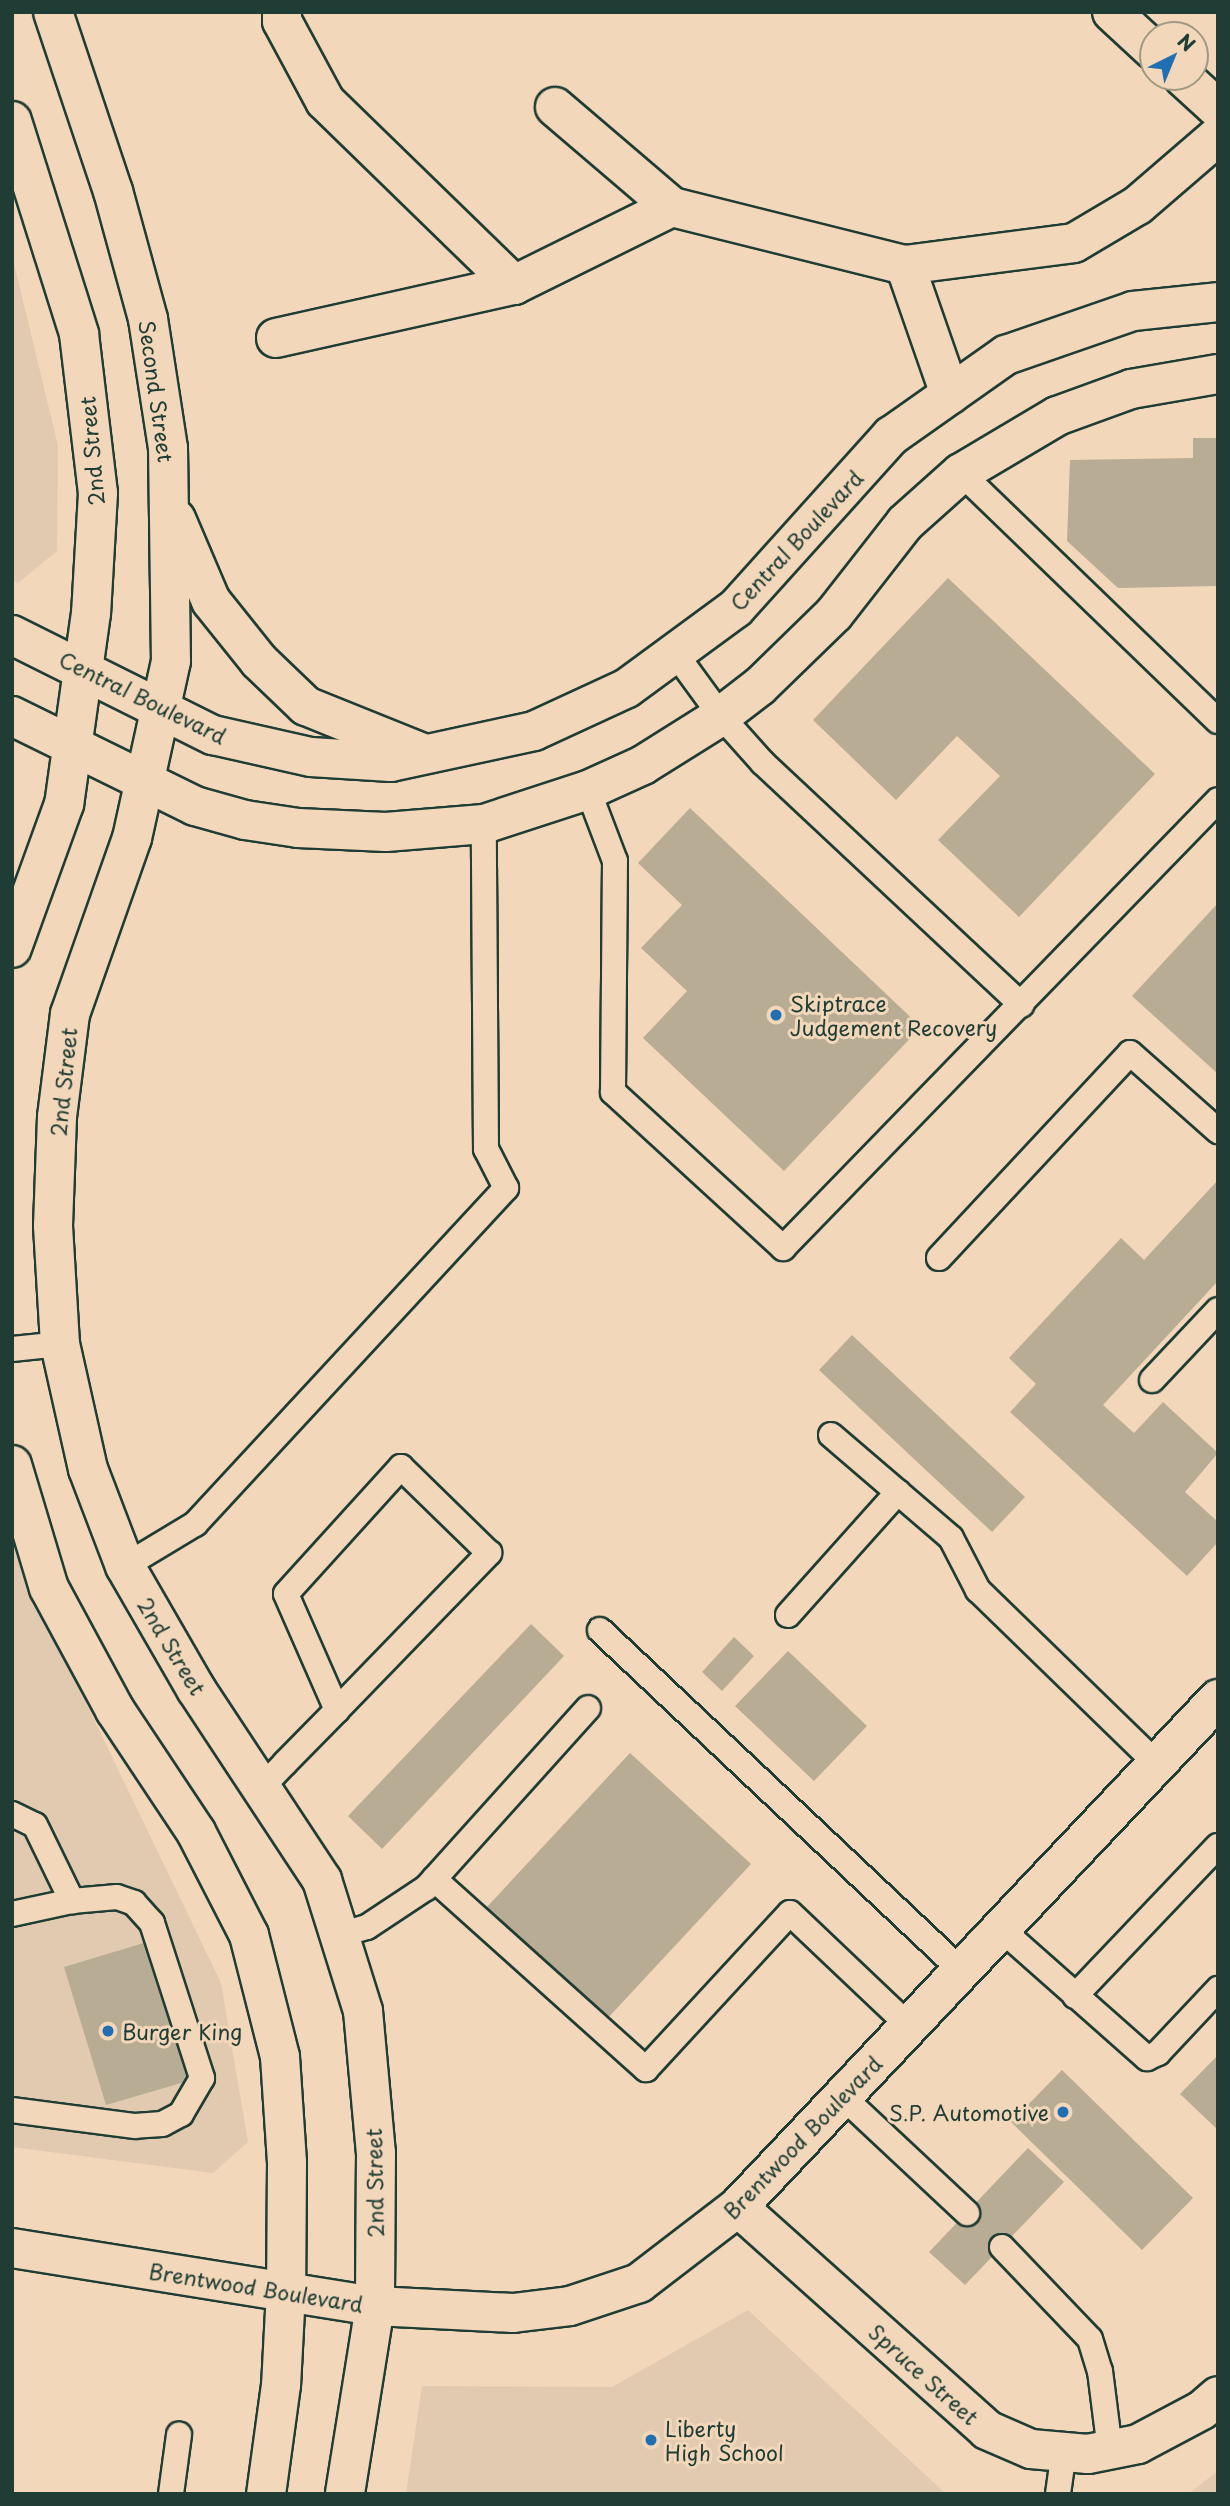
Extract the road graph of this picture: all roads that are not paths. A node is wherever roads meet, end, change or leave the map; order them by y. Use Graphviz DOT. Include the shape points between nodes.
graph roads {
  1 [pos="53,12"];
  2 [pos="282,12"];
  3 [pos="1112,12"];
  4 [pos="1139,37"];
  5 [pos="1198,91"];
  6 [pos="555,107"];
  7 [pos="1218,109"];
  8 [pos="12,121"];
  9 [pos="1218,136"];
  10 [pos="672,207"];
  11 [pos="905,265"];
  12 [pos="514,285"];
  13 [pos="1218,302"];
  14 [pos="276,338"];
  15 [pos="1218,374"];
  16 [pos="950,394"];
  17 [pos="961,473"];
  18 [pos="168,500"];
  19 [pos="12,635"];
  20 [pos="675,653"];
  21 [pos="83,669"];
  22 [pos="162,708"];
  23 [pos="12,716"];
  24 [pos="721,716"];
  25 [pos="1218,721"];
  26 [pos="73,745"];
  27 [pos="430,757"];
  28 [pos="146,782"];
  29 [pos="588,790"];
  30 [pos="1218,800"];
  31 [pos="484,824"];
  32 [pos="12,948"];
  33 [pos="1022,1005"];
  34 [pos="1218,1131"];
  35 [pos="939,1258"];
  36 [pos="1218,1310"];
  37 [pos="60,1344"];
  38 [pos="12,1349"];
  39 [pos="1152,1380"];
  40 [pos="831,1435"];
  41 [pos="12,1465"];
  42 [pos="898,1492"];
  43 [pos="125,1566"];
  44 [pos="788,1615"];
  45 [pos="600,1630"];
  46 [pos="588,1708"];
  47 [pos="337,1710"];
  48 [pos="1214,1712"];
  49 [pos="1157,1764"];
  50 [pos="262,1787"];
  51 [pos="12,1814"];
  52 [pos="1218,1846"];
  53 [pos="434,1879"];
  54 [pos="72,1901"];
  55 [pos="12,1914"];
  56 [pos="1001,1929"];
  57 [pos="339,1935"];
  58 [pos="962,1971"];
  59 [pos="1218,1989"];
  60 [pos="1076,1996"];
  61 [pos="909,2026"];
  62 [pos="843,2097"];
  63 [pos="12,2110"];
  64 [pos="738,2207"];
  65 [pos="967,2213"];
  66 [pos="1002,2247"];
  67 [pos="12,2248"];
  68 [pos="286,2291"];
  69 [pos="375,2306"];
  70 [pos="1213,2411"];
  71 [pos="179,2435"];
  72 [pos="1110,2450"];
  73 [pos="1064,2451"];
  74 [pos="171,2494"];
  75 [pos="266,2494"];
  76 [pos="345,2494"];
  77 [pos="1058,2494"];
  1 -- 18 [label="street, Second Street" via="113,191 148,319 168,448"];
  2 -- 12 [label="street" via="282,21 325,102"];
  3 -- 4 [label="street"];
  5 -- 7 [label="street"];
  6 -- 10 [label="street"];
  8 -- 21 [label="street, 2nd Street" via="79,334 97,494"];
  9 -- 11 [label="street" via="1138,205 1074,243"];
  10 -- 11 [label="street"];
  10 -- 12 [label="street"];
  11 -- 16 [label="street"];
  12 -- 14 [label="street"];
  13 -- 16 [label="street, Central Boulevard" via="1133,311 1006,355"];
  15 -- 17 [label="street" via="1131,388 1057,416"];
  16 -- 20 [label="street, Central Boulevard" via="891,436 736,608"];
  17 -- 24 [label="street" via="905,523 834,614 760,686"];
  17 -- 25 [label="lane"];
  18 -- 22 [label="street, Second Street" via="171,661"];
  18 -- 27 [label="street" via="211,601 259,661 306,706"];
  19 -- 21 [label="street, Central Boulevard"];
  20 -- 24 [label="lane"];
  20 -- 27 [label="street, Central Boulevard" via="627,688 534,731"];
  21 -- 22 [label="street, Central Boulevard"];
  21 -- 26 [label="street, 2nd Street"];
  22 -- 27 [label="street, Central Boulevard" via="225,739 311,757 391,762"];
  22 -- 28 [label="street, Second Street"];
  23 -- 26 [label="street"];
  24 -- 29 [label="street" via="643,765"];
  24 -- 33 [label="lane" via="763,763"];
  26 -- 28 [label="street"];
  26 -- 32 [label="street, 2nd Street" via="64,804"];
  28 -- 31 [label="street" via="195,806 298,828 386,832"];
  28 -- 37 [label="street, 2nd Street" via="132,838 70,1014 57,1117 53,1226"];
  29 -- 31 [label="street"];
  29 -- 33 [label="lane" via="615,861 613,1091 783,1248"];
  30 -- 33 [label="lane"];
  31 -- 43 [label="lane" via="486,1149 506,1188 195,1524"];
  34 -- 35 [label="lane" via="1130,1053"];
  36 -- 39 [label="lane"];
  37 -- 38 [label="lane"];
  37 -- 43 [label="street, 2nd Street" via="88,1469"];
  40 -- 42 [label="lane"];
  41 -- 68 [label="street" via="49,1588 115,1710 196,1832 249,1935 281,2057 287,2163"];
  42 -- 44 [label="lane"];
  42 -- 49 [label="lane" via="951,1538 978,1590"];
  43 -- 50 [label="street, 2nd Street" via="196,1689"];
  45 -- 58 [label="lane"];
  46 -- 53 [label="lane"];
  47 -- 47 [label="lane" via="489,1553 401,1467 286,1594"];
  47 -- 50 [label="lane"];
  48 -- 49 [label="street, Brentwood Boulevard"];
  49 -- 56 [label="street, Brentwood Boulevard"];
  50 -- 57 [label="street, 2nd Street" via="322,1880"];
  51 -- 54 [label="lane" via="35,1825"];
  52 -- 60 [label="lane"];
  53 -- 57 [label="lane" via="367,1927"];
  53 -- 61 [label="lane" via="646,2069 790,1913"];
  54 -- 55 [label="lane"];
  54 -- 63 [label="lane" via="117,1897 134,1903 152,1923 202,2078 181,2113 162,2124 135,2126"];
  56 -- 58 [label="street, Brentwood Boulevard"];
  56 -- 60 [label="lane"];
  57 -- 69 [label="street, 2nd Street" via="363,2011 376,2153"];
  58 -- 61 [label="street, Brentwood Boulevard"];
  59 -- 60 [label="lane" via="1158,2053 1147,2058"];
  61 -- 62 [label="street, Brentwood Boulevard"];
  62 -- 64 [label="street, Brentwood Boulevard"];
  62 -- 65 [label="lane"];
  64 -- 69 [label="street, Brentwood Boulevard" via="639,2283 570,2306 513,2313"];
  64 -- 73 [label="street, Spruce Street" via="987,2430 1031,2449"];
  66 -- 72 [label="lane" via="1090,2339 1100,2371"];
  67 -- 68 [label="street, Brentwood Boulevard"];
  68 -- 69 [label="street, Brentwood Boulevard"];
  68 -- 75 [label="street" via="281,2385"];
  69 -- 76 [label="street, 2nd Street"];
  70 -- 72 [label="street, Spruce Street" via="1138,2444"];
  71 -- 74 [label="lane"];
  72 -- 73 [label="street, Spruce Street"];
  73 -- 77 [label="lane"];
}
